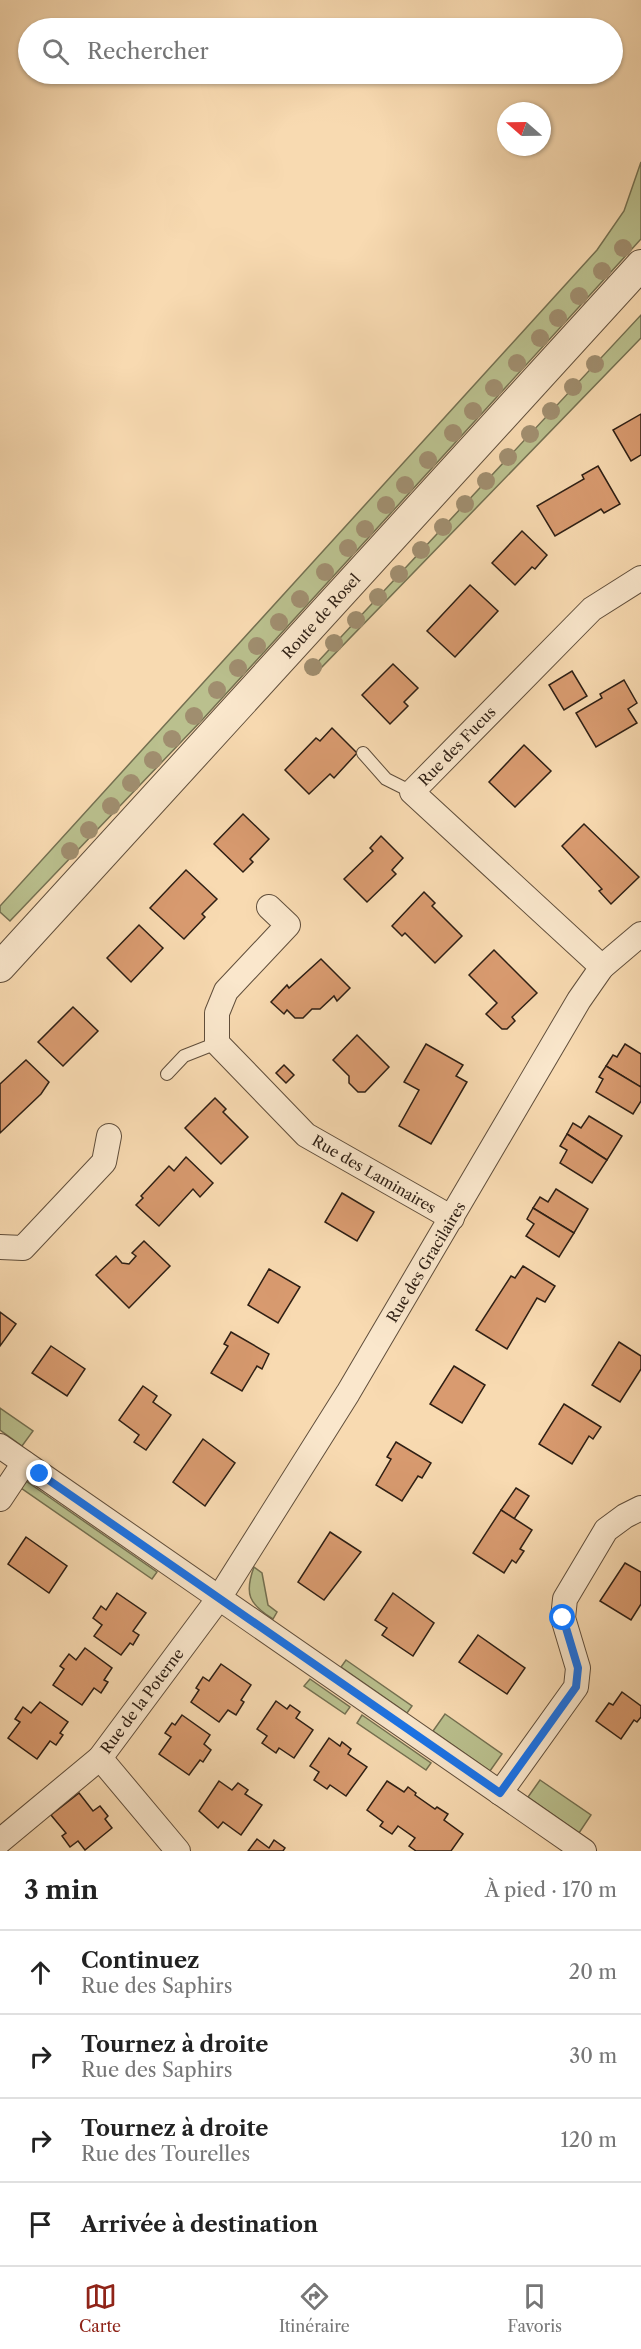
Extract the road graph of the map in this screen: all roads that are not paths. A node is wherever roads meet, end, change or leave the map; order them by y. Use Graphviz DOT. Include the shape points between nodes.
graph roads {
  1 [pos="641,265"];
  2 [pos="641,578"];
  3 [pos="363,753"];
  4 [pos="412,792"];
  5 [pos="269,907"];
  6 [pos="641,934"];
  7 [pos="0,967"];
  8 [pos="602,967"];
  9 [pos="217,1043"];
  10 [pos="166,1074"];
  11 [pos="109,1136"];
  12 [pos="452,1218"];
  13 [pos="0,1247"];
  14 [pos="0,1446"];
  15 [pos="24,1463"];
  16 [pos="0,1499"];
  17 [pos="641,1508"];
  18 [pos="219,1598"];
  19 [pos="100,1758"];
  20 [pos="500,1793"];
  21 [pos="0,1841"];
  22 [pos="178,1851"];
  23 [pos="584,1851"];
  1 -- 7 [label="street, Route de Rosel"];
  2 -- 4 [label="street, Rue des Fucus" via="592,609"];
  3 -- 4 [label="lane" via="386,779"];
  4 -- 8 [label="street, Rue des Fucus"];
  5 -- 9 [label="street" via="288,925 226,991 217,1013"];
  6 -- 8 [label="street, Rue des Gracilaires"];
  8 -- 12 [label="street, Rue des Gracilaires"];
  9 -- 10 [label="lane" via="184,1056"];
  9 -- 12 [label="street, Rue des Laminaires" via="306,1134"];
  11 -- 13 [label="street" via="104,1162 23,1248"];
  12 -- 18 [label="street, Rue des Gracilaires"];
  14 -- 15 [label="street"];
  15 -- 16 [label="street"];
  15 -- 18 [label="street"];
  17 -- 20 [label="street" via="606,1530 565,1599 563,1618 578,1668 576,1687"];
  18 -- 19 [label="street, Rue de la Poterne"];
  18 -- 20 [label="street"];
  19 -- 21 [label="street, Rue de la Poterne"];
  19 -- 22 [label="street"];
  20 -- 23 [label="street"];
}
